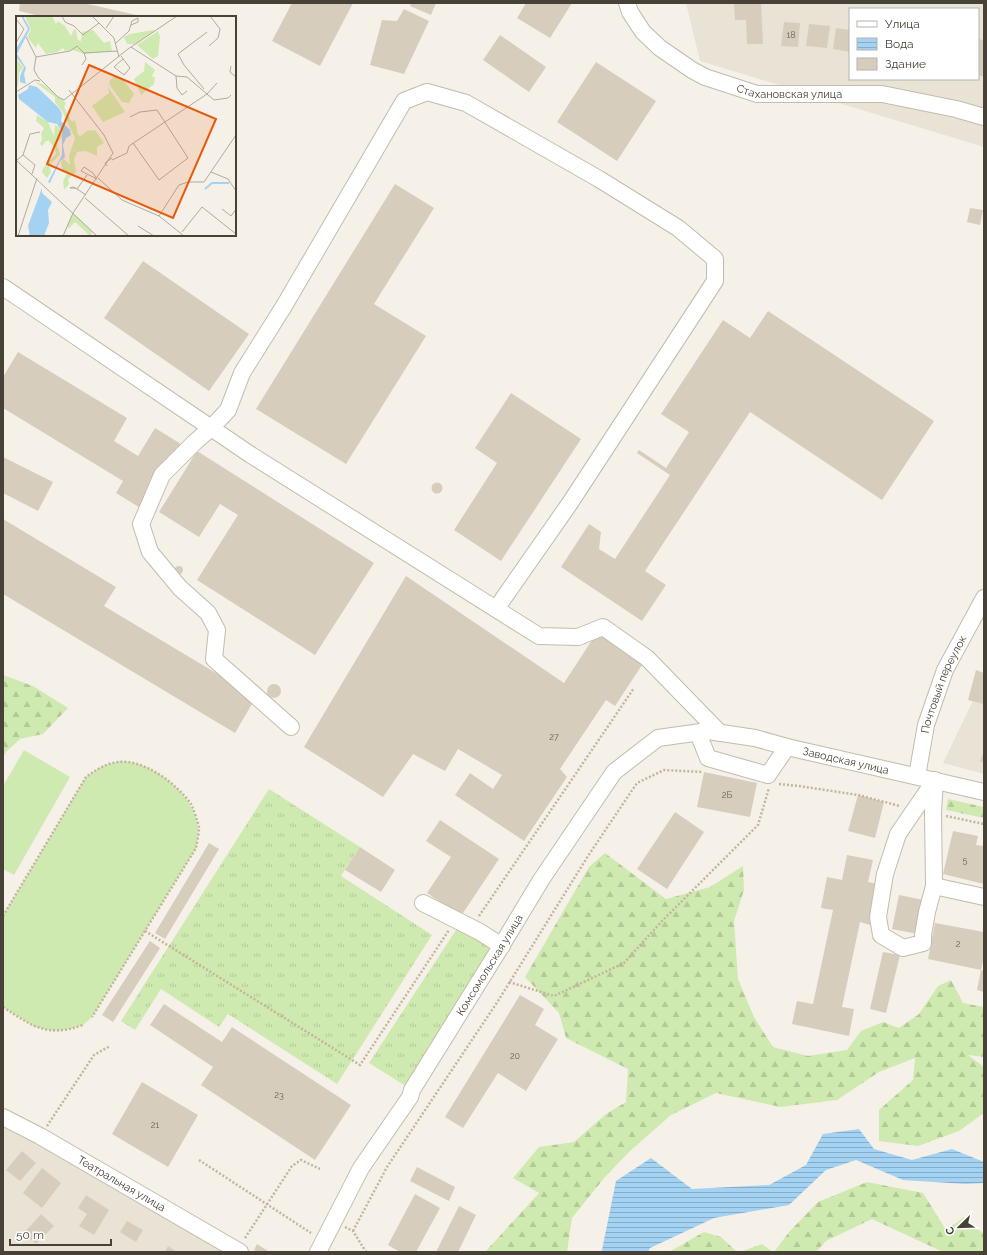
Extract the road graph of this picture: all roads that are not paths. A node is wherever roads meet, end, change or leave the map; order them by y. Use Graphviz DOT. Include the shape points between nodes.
graph roads {
  1 [pos="627,3"];
  2 [pos="984,117"];
  3 [pos="3,287"];
  4 [pos="211,428"];
  5 [pos="984,598"];
  6 [pos="496,609"];
  7 [pos="291,727"];
  8 [pos="708,732"];
  9 [pos="787,747"];
  10 [pos="918,776"];
  11 [pos="935,780"];
  12 [pos="984,792"];
  13 [pos="934,886"];
  14 [pos="984,897"];
  15 [pos="423,903"];
  16 [pos="502,946"];
  17 [pos="3,1116"];
  18 [pos="321,1247"];
  19 [pos="239,1251"];
  1 -- 2 [label="street, Стахановская улица" via="643,32 660,48 699,74 757,94 882,94"];
  3 -- 4 [label="street"];
  4 -- 6 [label="street"];
  4 -- 6 [label="street" via="228,410 242,373 404,101 427,92 466,103 599,179 678,228 715,259 715,281 570,503"];
  4 -- 7 [label="street" via="162,475 141,524 150,552 180,588 208,613 216,630 214,659"];
  5 -- 10 [label="street, Почтовый переулок" via="945,670 926,725"];
  6 -- 8 [label="street" via="539,636 578,637 603,627 648,658"];
  8 -- 9 [label="street, Заводская улица" via="755,738"];
  8 -- 9 [label="street" via="708,758 768,775"];
  8 -- 16 [label="street, Комсомольская улица" via="658,738 614,772 541,880"];
  9 -- 10 [label="street, Заводская улица"];
  10 -- 11 [label="street, Заводская улица"];
  11 -- 12 [label="street, Заводская улица"];
  11 -- 13 [label="street"];
  11 -- 13 [label="street" via="898,834 885,874 878,917 881,935 903,948 923,943"];
  13 -- 14 [label="street"];
  15 -- 16 [label="street"];
  16 -- 18 [label="street, Комсомольская улица" via="410,1097 361,1168"];
  17 -- 19 [label="street, Театральная улица"];
}
